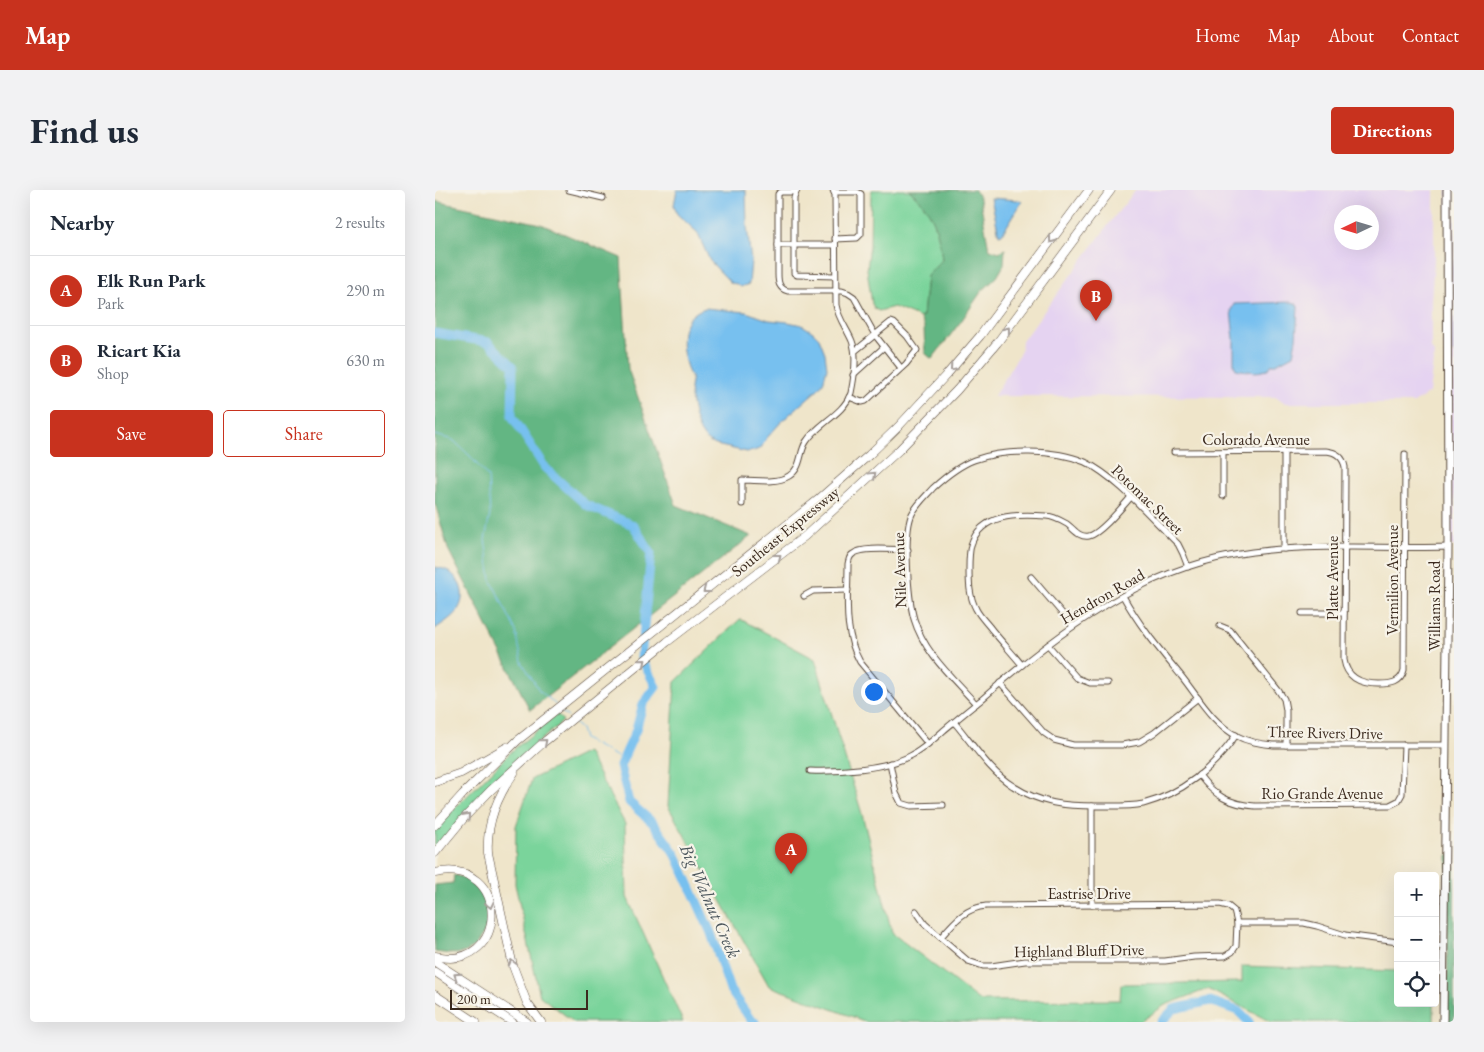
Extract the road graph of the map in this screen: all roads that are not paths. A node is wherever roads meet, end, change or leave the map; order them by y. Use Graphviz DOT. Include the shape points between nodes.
graph roads {
  1 [pos="569,190"];
  2 [pos="1088,190"];
  3 [pos="1111,190"];
  4 [pos="1447,190"];
  5 [pos="796,191"];
  6 [pos="833,191"];
  7 [pos="603,198"];
  8 [pos="835,242"];
  9 [pos="778,245"];
  10 [pos="794,245"];
  11 [pos="835,276"];
  12 [pos="835,291"];
  13 [pos="875,335"];
  14 [pos="884,347"];
  15 [pos="855,351"];
  16 [pos="1451,353"];
  17 [pos="901,368"];
  18 [pos="853,375"];
  19 [pos="849,397"];
  20 [pos="1174,452"];
  21 [pos="1223,452"];
  22 [pos="1284,452"];
  23 [pos="1338,454"];
  24 [pos="1405,454"];
  25 [pos="938,484"];
  26 [pos="1223,496"];
  27 [pos="1131,498"];
  28 [pos="742,504"];
  29 [pos="1345,547"];
  30 [pos="1405,547"];
  31 [pos="1448,547"];
  32 [pos="1284,549"];
  33 [pos="908,550"];
  34 [pos="1188,567"];
  35 [pos="1031,577"];
  36 [pos="848,590"];
  37 [pos="804,596"];
  38 [pos="1123,596"];
  39 [pos="1302,612"];
  40 [pos="1344,613"];
  41 [pos="1073,626"];
  42 [pos="1220,626"];
  43 [pos="1048,645"];
  44 [pos="1022,665"];
  45 [pos="1000,683"];
  46 [pos="1108,684"];
  47 [pos="1376,684"];
  48 [pos="1198,698"];
  49 [pos="976,704"];
  50 [pos="954,722"];
  51 [pos="1236,736"];
  52 [pos="517,741"];
  53 [pos="928,744"];
  54 [pos="1287,745"];
  55 [pos="1404,745"];
  56 [pos="1446,745"];
  57 [pos="526,757"];
  58 [pos="890,763"];
  59 [pos="810,772"];
  60 [pos="1199,775"];
  61 [pos="435,782"];
  62 [pos="943,806"];
  63 [pos="1092,806"];
  64 [pos="435,825"];
  65 [pos="435,852"];
  66 [pos="435,873"];
  67 [pos="1092,905"];
  68 [pos="916,911"];
  69 [pos="1237,923"];
  70 [pos="941,937"];
  71 [pos="1394,942"];
  72 [pos="1439,945"];
  73 [pos="1444,946"];
  74 [pos="435,956"];
  75 [pos="435,962"];
  76 [pos="435,972"];
  77 [pos="435,995"];
  78 [pos="476,1022"];
  79 [pos="512,1022"];
  80 [pos="527,1022"];
  81 [pos="541,1022"];
  82 [pos="1443,1022"];
  1 -- 7 [label="street"];
  2 -- 52 [label="highway, Southeast Expressway, one-way" via="980,336 898,427 825,494"];
  57 -- 3 [label="highway, Southeast Expressway, one-way" via="667,642 805,536 862,485 929,420 997,343"];
  4 -- 16 [label="main road, Williams Road"];
  5 -- 9 [label="street" via="778,194"];
  5 -- 10 [label="street"];
  6 -- 8 [label="street"];
  6 -- 8 [label="street" via="861,194 861,234 857,238"];
  8 -- 10 [label="street"];
  8 -- 11 [label="street"];
  9 -- 10 [label="street"];
  9 -- 12 [label="street" via="778,281 783,290"];
  10 -- 11 [label="street" via="795,275"];
  11 -- 12 [label="street"];
  12 -- 13 [label="street" via="854,296"];
  12 -- 15 [label="street" via="836,308"];
  13 -- 14 [label="street"];
  13 -- 15 [label="street"];
  13 -- 17 [label="street" via="894,323 916,346 915,354"];
  14 -- 17 [label="street"];
  14 -- 18 [label="street"];
  15 -- 18 [label="street"];
  16 -- 31 [label="main road, Williams Road"];
  17 -- 19 [label="street" via="866,401"];
  18 -- 19 [label="street"];
  19 -- 28 [label="street" via="806,442 799,464 789,475 775,481 742,480"];
  20 -- 21 [label="street, Colorado Avenue"];
  21 -- 22 [label="street, Colorado Avenue"];
  21 -- 26 [label="street"];
  22 -- 23 [label="street, Colorado Avenue"];
  22 -- 32 [label="street"];
  23 -- 29 [label="street, Platte Avenue" via="1345,467"];
  24 -- 30 [label="street, Vermilion Avenue"];
  25 -- 27 [label="street, Potomac Street" via="973,460 1012,453 1044,453 1069,457 1093,466"];
  25 -- 33 [label="street, Nile Avenue" via="912,514"];
  27 -- 34 [label="street, Potomac Street" via="1178,544"];
  27 -- 44 [label="street" via="1098,532 1088,536 1048,516 1005,516 989,522 976,535 971,545 971,596 978,613"];
  29 -- 30 [label="street, Hendron Road"];
  29 -- 32 [label="street, Hendron Road"];
  29 -- 40 [label="street, Platte Avenue"];
  30 -- 31 [label="street, Hendron Road"];
  30 -- 47 [label="street, Vermilion Avenue" via="1403,673 1394,683"];
  31 -- 56 [label="main road, Williams Road"];
  32 -- 34 [label="street, Hendron Road" via="1235,555"];
  33 -- 36 [label="street" via="853,553 848,561"];
  33 -- 49 [label="street, Nile Avenue" via="910,602 921,636"];
  34 -- 38 [label="street, Hendron Road"];
  35 -- 41 [label="street"];
  36 -- 37 [label="street" via="817,590"];
  36 -- 53 [label="street" via="848,624 853,650 868,673"];
  38 -- 41 [label="street, Hendron Road"];
  38 -- 48 [label="street, Three Rivers Drive" via="1142,628"];
  39 -- 40 [label="street"];
  40 -- 47 [label="street, Platte Avenue" via="1346,668 1358,681"];
  41 -- 43 [label="street, Hendron Road"];
  42 -- 54 [label="street" via="1230,630 1281,694 1286,710"];
  43 -- 44 [label="street, Hendron Road"];
  43 -- 46 [label="street" via="1077,678 1089,683"];
  44 -- 45 [label="street, Hendron Road"];
  45 -- 48 [label="street" via="1044,733 1054,740 1073,745 1139,742"];
  45 -- 49 [label="street, Hendron Road"];
  48 -- 51 [label="street, Three Rivers Drive"];
  49 -- 50 [label="street, Hendron Road"];
  50 -- 53 [label="street, Hendron Road"];
  50 -- 63 [label="street" via="1012,786 1048,802"];
  51 -- 54 [label="street, Three Rivers Drive" via="1264,744"];
  51 -- 60 [label="street" via="1219,758"];
  52 -- 61 [label="highway" via="461,773"];
  52 -- 64 [label="highway, Southeast Expressway"];
  53 -- 58 [label="street, Hendron Road" via="910,757"];
  54 -- 55 [label="street, Three Rivers Drive"];
  55 -- 56 [label="street, Three Rivers Drive"];
  55 -- 60 [label="street, Rio Grande Avenue" via="1402,794 1390,805 1243,805 1217,795"];
  56 -- 73 [label="main road, Williams Road"];
  65 -- 57 [label="highway, Southeast Expressway, one-way" via="477,804"];
  81 -- 57 [label="highway, one-way" via="527,1003 513,966 487,846 497,800"];
  58 -- 59 [label="street, Hendron Road" via="842,771"];
  58 -- 62 [label="street" via="901,802 911,806"];
  60 -- 63 [label="street" via="1171,794 1142,804"];
  63 -- 67 [label="street"];
  66 -- 74 [label="highway, one-way" via="447,871 469,876 479,883 492,908 491,926 485,940 474,950 462,956"];
  67 -- 69 [label="street, Eastrise Drive" via="1224,905 1234,911"];
  67 -- 70 [label="street, Eastrise Drive" via="981,906 960,916"];
  68 -- 70 [label="street, Highland Bluff Drive" via="925,924"];
  69 -- 70 [label="street, Highland Bluff Drive" via="1236,946 1228,955 1171,961 1025,961 987,966 968,961"];
  69 -- 71 [label="street" via="1304,923 1345,936"];
  72 -- 73 [label="street"];
  73 -- 82 [label="main road, Williams Road"];
  80 -- 75 [label="highway, one-way"];
  76 -- 79 [label="highway"];
  77 -- 78 [label="highway"];
}
